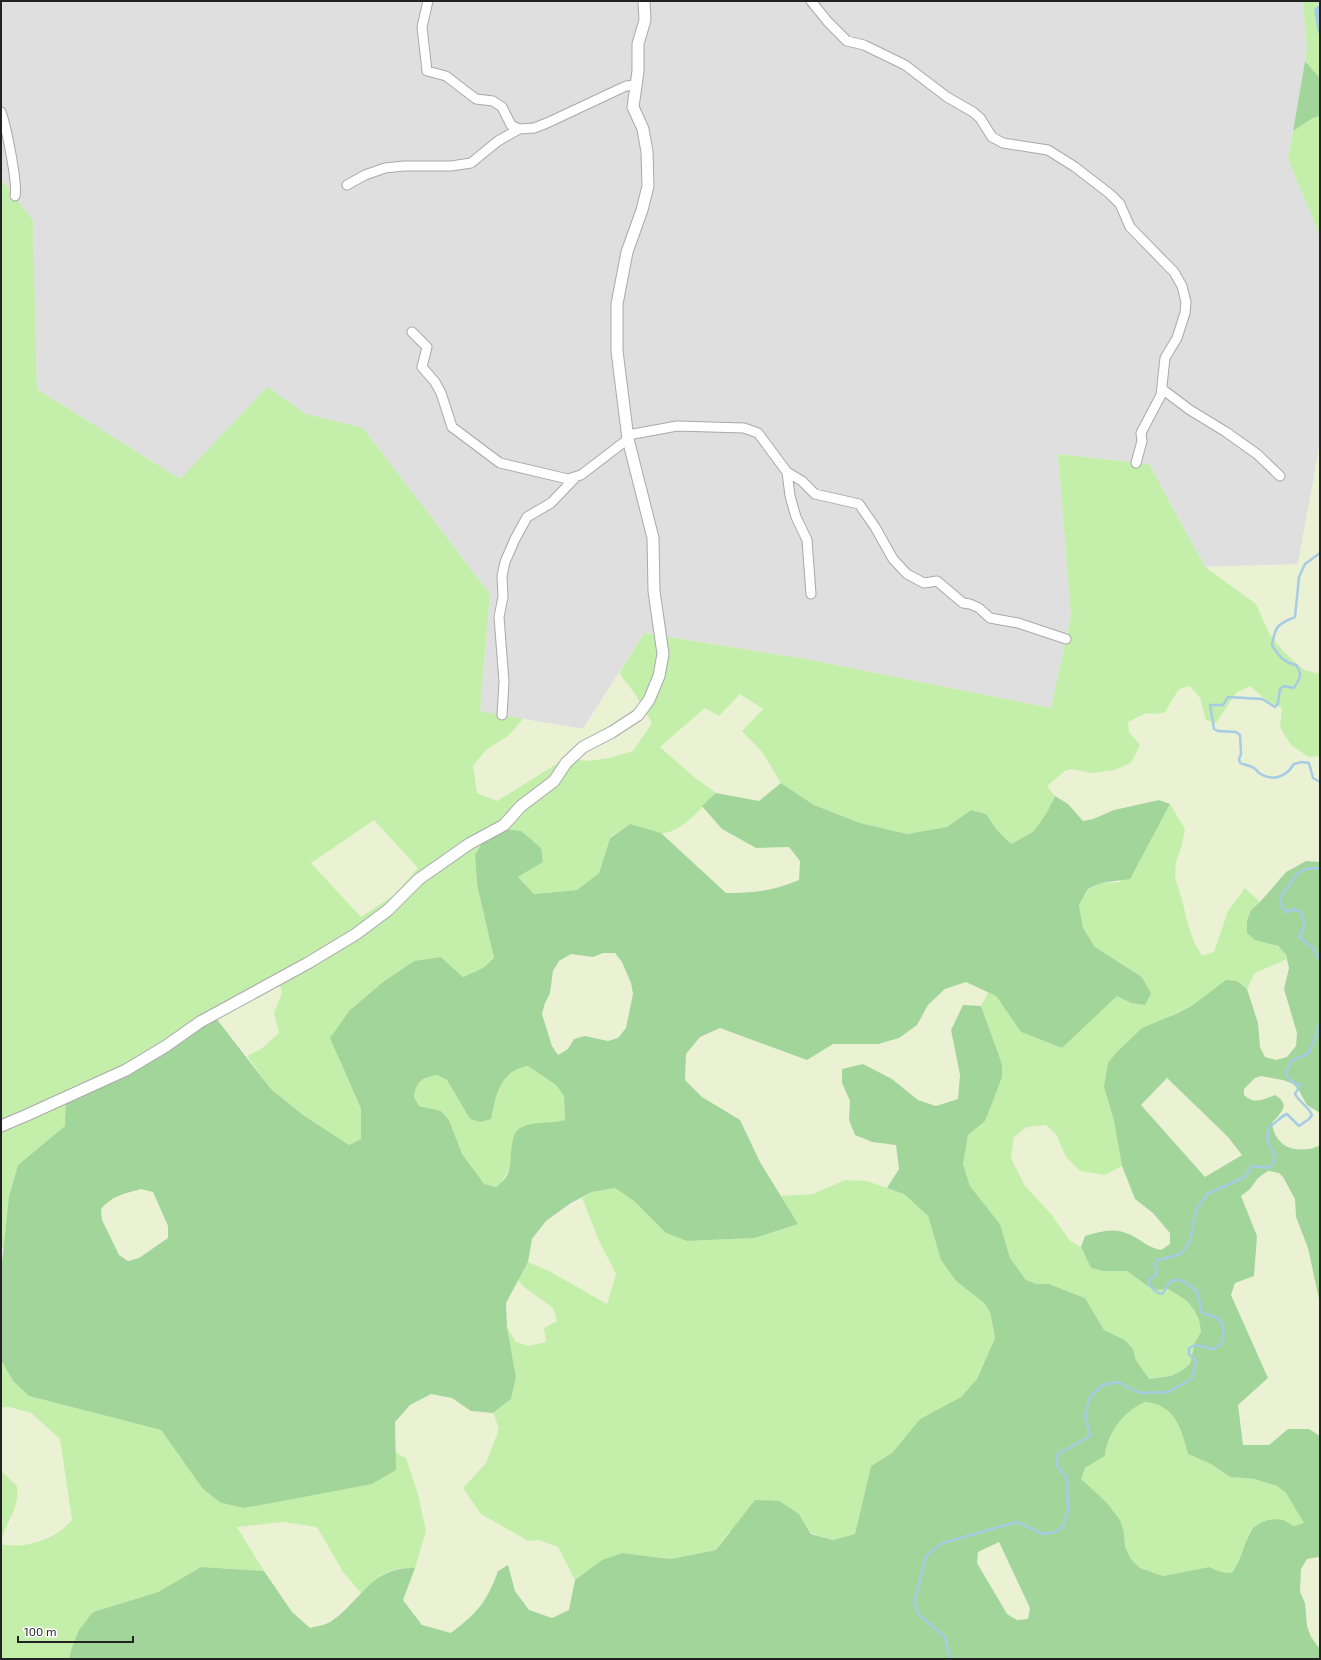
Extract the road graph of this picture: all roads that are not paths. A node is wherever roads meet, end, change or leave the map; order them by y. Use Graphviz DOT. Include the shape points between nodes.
graph roads {
  1 [pos="428,1"];
  2 [pos="644,1"];
  3 [pos="812,1"];
  4 [pos="635,85"];
  5 [pos="1,112"];
  6 [pos="519,129"];
  7 [pos="347,185"];
  8 [pos="15,196"];
  9 [pos="412,332"];
  10 [pos="1162,389"];
  11 [pos="628,437"];
  12 [pos="1136,463"];
  13 [pos="787,472"];
  14 [pos="1280,476"];
  15 [pos="576,477"];
  16 [pos="811,594"];
  17 [pos="1066,639"];
  18 [pos="502,715"];
  19 [pos="1,1126"];
  1 -- 6 [label="street" via="422,27 427,71 446,76 476,99 493,101 502,107 511,125"];
  2 -- 4 [label="street" via="645,20 638,44"];
  3 -- 10 [label="street" via="847,41 864,45 905,64 973,112 992,137 1003,143 1048,150 1075,166 1120,204 1130,227 1174,272 1182,286 1186,302 1178,338 1165,358"];
  4 -- 6 [label="street" via="626,86 534,128"];
  4 -- 11 [label="street" via="633,107 644,129 648,186 627,252 617,304 617,350"];
  5 -- 8 [label="street"];
  6 -- 7 [label="street" via="498,141 470,163 386,168"];
  9 -- 15 [label="street" via="426,347 422,367 441,393 452,427 500,463 568,479"];
  10 -- 12 [label="street" via="1141,433 1142,441"];
  10 -- 14 [label="street" via="1257,454"];
  11 -- 13 [label="street" via="677,426 744,428 758,433"];
  11 -- 15 [label="street" via="593,467"];
  11 -- 19 [label="street" via="653,538 654,591 663,654 659,676 649,700 638,715 583,747 566,763 554,781 521,806 504,825 468,844 419,879 388,910 356,934 200,1022 126,1070"];
  13 -- 16 [label="street" via="796,517 807,540"];
  13 -- 17 [label="street" via="815,494 859,504 893,559 907,574 924,583 936,581 963,603 979,608 990,618 1018,622"];
  15 -- 18 [label="street" via="551,503 527,517 505,562 499,617 504,682"];
}
